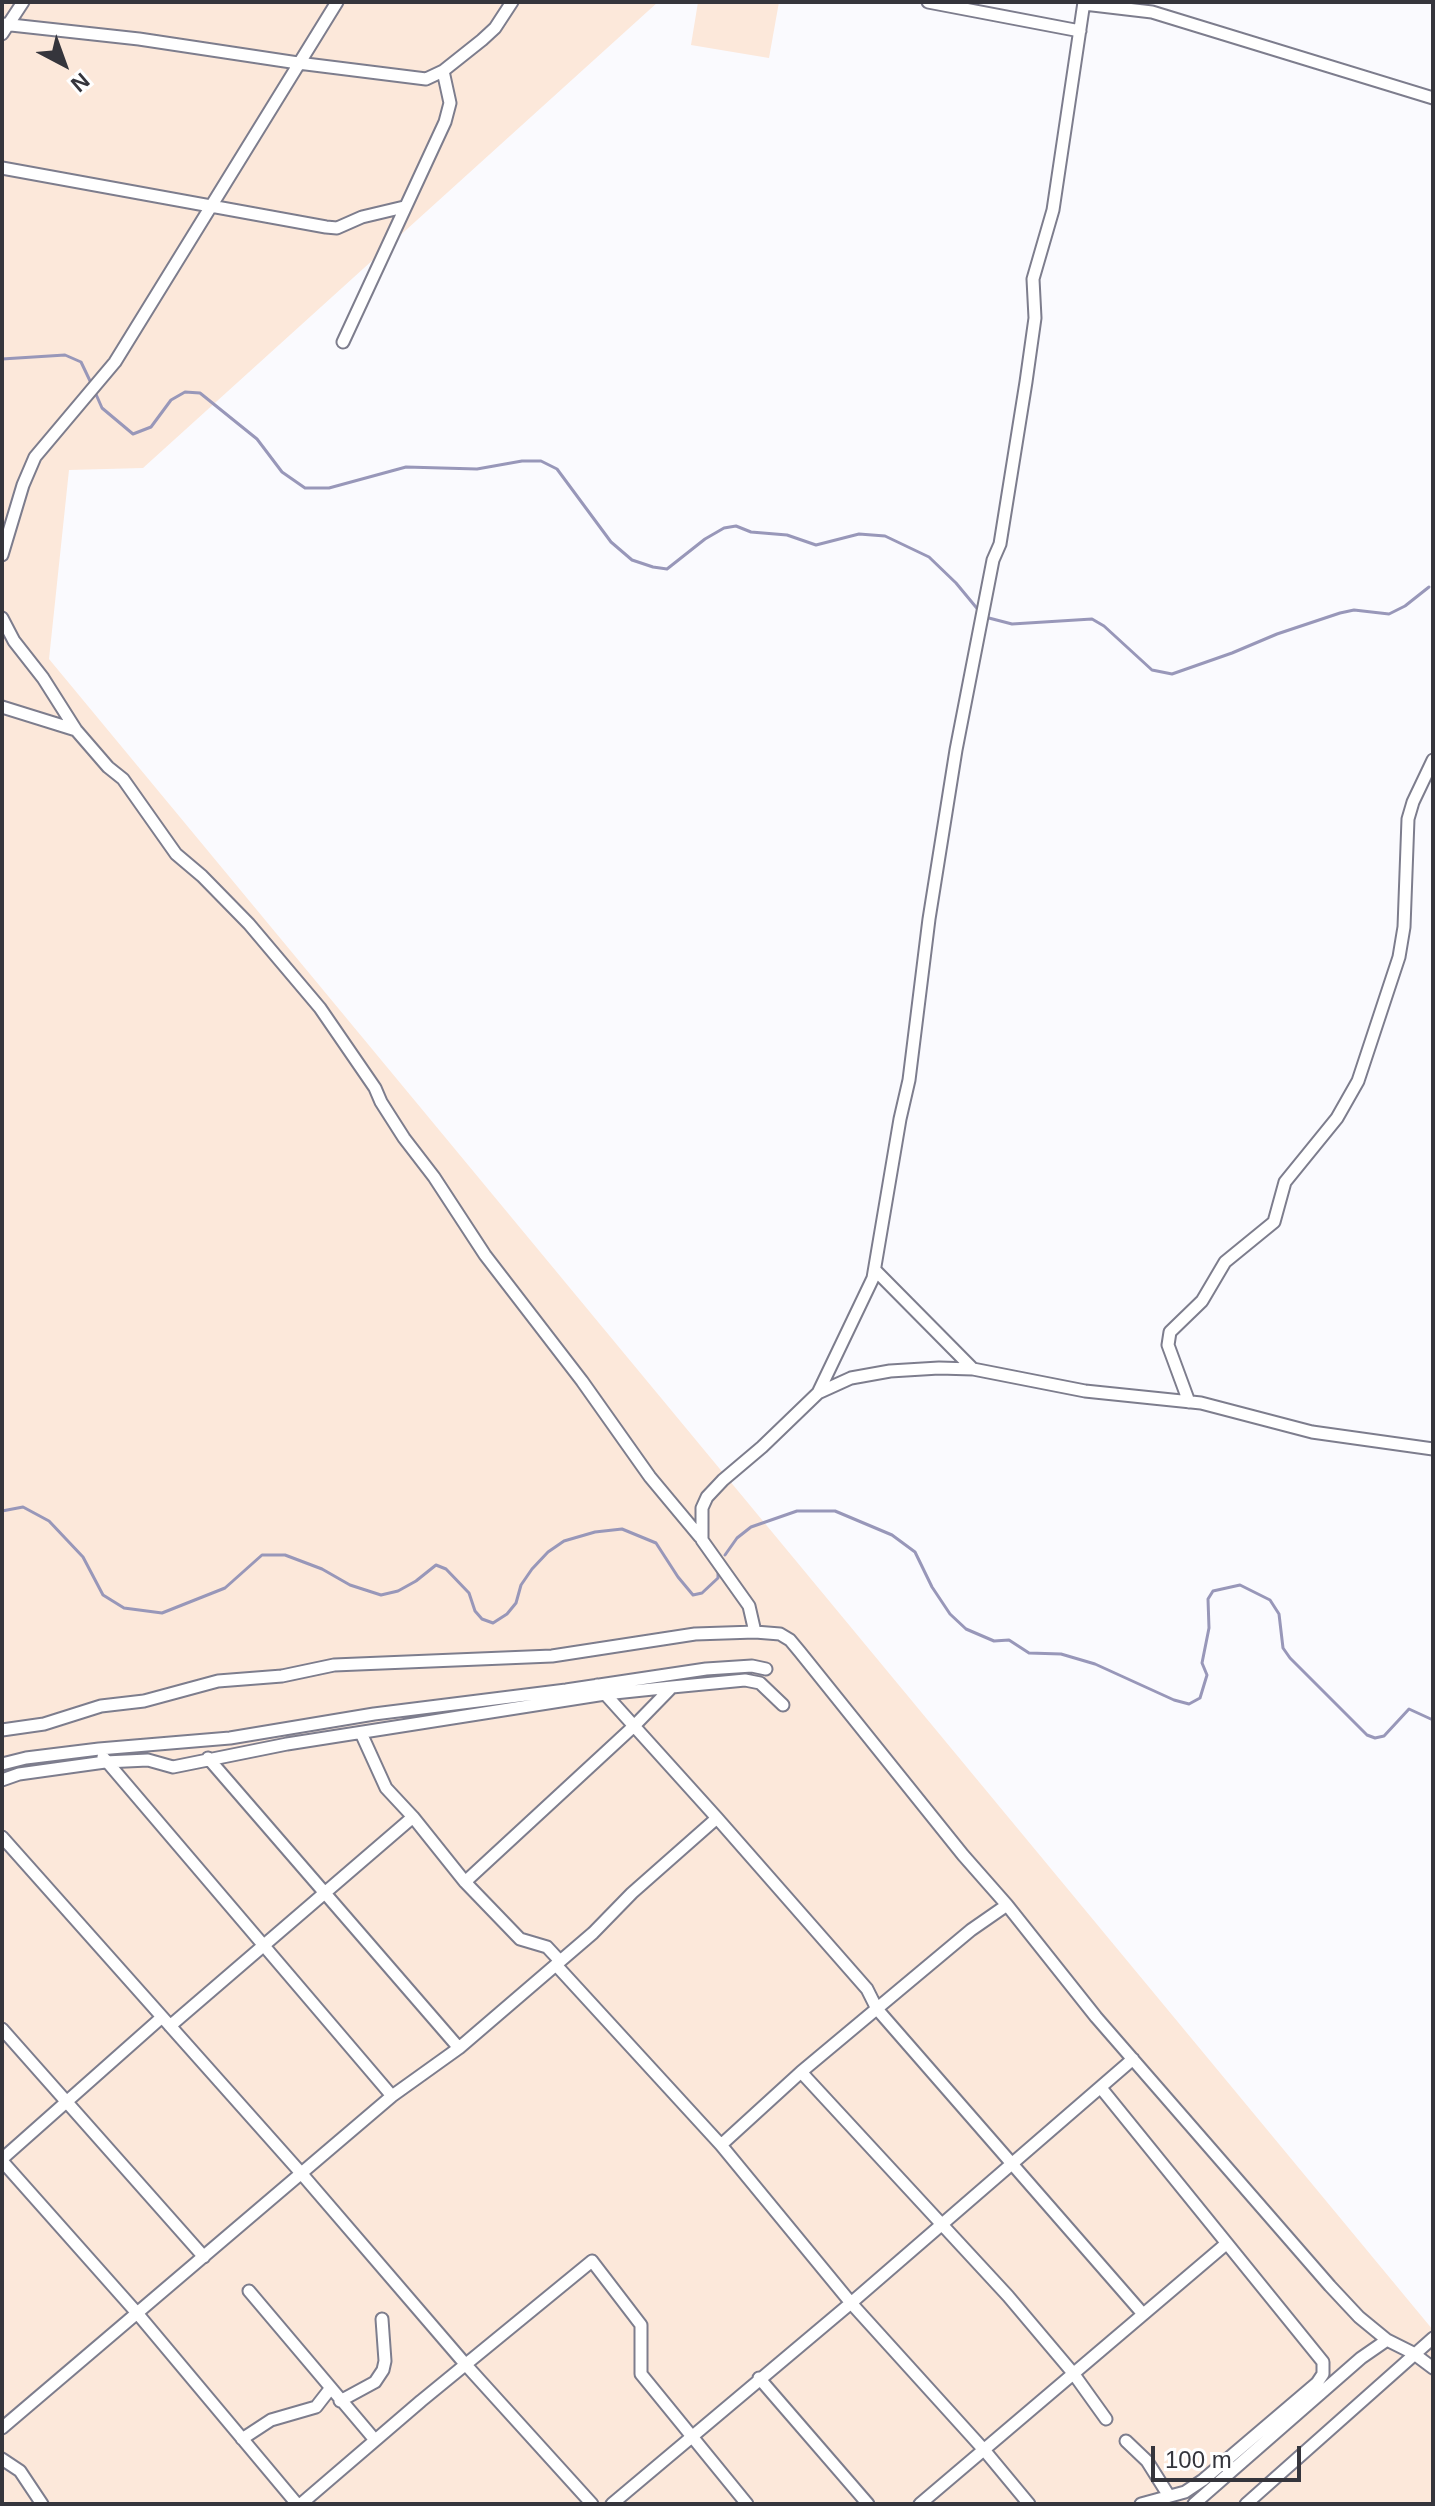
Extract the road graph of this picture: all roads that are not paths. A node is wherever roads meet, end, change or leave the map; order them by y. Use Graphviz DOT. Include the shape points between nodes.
graph roads {
  1 [pos="23,2"];
  2 [pos="337,2"];
  3 [pos="512,2"];
  4 [pos="928,2"];
  5 [pos="1084,3"];
  6 [pos="4,28"];
  7 [pos="1080,31"];
  8 [pos="298,63"];
  9 [pos="443,71"];
  10 [pos="1433,98"];
  11 [pos="2,168"];
  12 [pos="404,207"];
  13 [pos="209,208"];
  14 [pos="343,342"];
  15 [pos="2,555"];
  16 [pos="2,618"];
  17 [pos="2,707"];
  18 [pos="76,730"];
  19 [pos="1433,760"];
  20 [pos="875,1270"];
  21 [pos="973,1369"];
  22 [pos="818,1393"];
  23 [pos="1189,1402"];
  24 [pos="1433,1449"];
  25 [pos="702,1540"];
  26 [pos="755,1632"];
  27 [pos="766,1669"];
  28 [pos="672,1687"];
  29 [pos="601,1690"];
  30 [pos="783,1705"];
  31 [pos="634,1726"];
  32 [pos="2,1730"];
  33 [pos="282,1730"];
  34 [pos="361,1733"];
  35 [pos="287,1744"];
  36 [pos="99,1749"];
  37 [pos="208,1758"];
  38 [pos="71,1760"];
  39 [pos="105,1762"];
  40 [pos="2,1764"];
  41 [pos="2,1780"];
  42 [pos="413,1817"];
  43 [pos="717,1818"];
  44 [pos="2,1837"];
  45 [pos="465,1882"];
  46 [pos="325,1894"];
  47 [pos="1007,1905"];
  48 [pos="266,1946"];
  49 [pos="558,1963"];
  50 [pos="877,2009"];
  51 [pos="161,2018"];
  52 [pos="170,2026"];
  53 [pos="2,2029"];
  54 [pos="459,2048"];
  55 [pos="1133,2059"];
  56 [pos="801,2072"];
  57 [pos="1101,2088"];
  58 [pos="392,2096"];
  59 [pos="67,2102"];
  60 [pos="721,2145"];
  61 [pos="2,2160"];
  62 [pos="1012,2164"];
  63 [pos="301,2173"];
  64 [pos="939,2224"];
  65 [pos="1226,2244"];
  66 [pos="204,2257"];
  67 [pos="249,2291"];
  68 [pos="851,2303"];
  69 [pos="137,2313"];
  70 [pos="1143,2314"];
  71 [pos="382,2319"];
  72 [pos="1433,2338"];
  73 [pos="1387,2340"];
  74 [pos="1413,2353"];
  75 [pos="466,2365"];
  76 [pos="1433,2368"];
  77 [pos="1073,2373"];
  78 [pos="759,2378"];
  79 [pos="330,2389"];
  80 [pos="340,2401"];
  81 [pos="1106,2419"];
  82 [pos="2,2428"];
  83 [pos="691,2436"];
  84 [pos="242,2439"];
  85 [pos="375,2440"];
  86 [pos="1126,2441"];
  87 [pos="985,2451"];
  88 [pos="2,2459"];
  89 [pos="1169,2496"];
  90 [pos="42,2504"];
  91 [pos="299,2504"];
  92 [pos="592,2504"];
  93 [pos="612,2504"];
  94 [pos="747,2504"];
  95 [pos="868,2504"];
  96 [pos="920,2504"];
  97 [pos="1029,2504"];
  98 [pos="1141,2504"];
  99 [pos="1194,2504"];
  100 [pos="1246,2504"];
  1 -- 6 [label="street"];
  2 -- 8 [label="street"];
  3 -- 9 [label="street" via="495,28"];
  4 -- 7 [label="street"];
  5 -- 7 [label="street"];
  5 -- 10 [label="street" via="1152,12"];
  6 -- 8 [label="street" via="139,39"];
  7 -- 20 [label="street" via="1053,210 1033,279 1035,318 1026,382 1000,544 956,750 909,1080"];
  8 -- 9 [label="street" via="410,79"];
  8 -- 13 [label="street"];
  9 -- 12 [label="street" via="450,103 445,122"];
  11 -- 13 [label="street"];
  12 -- 13 [label="street" via="337,228"];
  12 -- 14 [label="street"];
  13 -- 15 [label="street" via="115,362 35,457"];
  16 -- 18 [label="street"];
  17 -- 18 [label="street"];
  18 -- 25 [label="street" via="123,779 176,854 249,924 320,1008 485,1255"];
  19 -- 23 [label="street" via="1408,819 1399,957 1358,1081 1337,1118 1285,1182 1274,1222 1225,1262 1202,1301 1170,1332 1168,1345"];
  20 -- 21 [label="street"];
  20 -- 22 [label="street"];
  21 -- 22 [label="street" via="890,1371 851,1378"];
  21 -- 23 [label="street" via="1085,1391"];
  22 -- 25 [label="street" via="707,1497"];
  23 -- 24 [label="street" via="1312,1432"];
  25 -- 26 [label="street" via="749,1606"];
  26 -- 32 [label="street" via="695,1634 552,1656 334,1665 218,1681"];
  26 -- 47 [label="street" via="790,1640"];
  27 -- 29 [label="street" via="706,1669"];
  28 -- 29 [label="street"];
  28 -- 30 [label="street" via="745,1680 760,1683"];
  28 -- 31 [label="street"];
  29 -- 31 [label="street"];
  29 -- 33 [label="street" via="374,1714"];
  29 -- 34 [label="street"];
  31 -- 43 [label="street"];
  31 -- 45 [label="street"];
  33 -- 35 [label="street"];
  33 -- 36 [label="street"];
  34 -- 35 [label="street"];
  34 -- 42 [label="street" via="386,1788"];
  35 -- 37 [label="street"];
  36 -- 38 [label="street"];
  36 -- 39 [label="street"];
  37 -- 39 [label="street" via="173,1767 148,1760"];
  37 -- 46 [label="street"];
  38 -- 39 [label="street"];
  38 -- 40 [label="street" via="26,1758"];
  38 -- 41 [label="street"];
  39 -- 48 [label="street"];
  42 -- 45 [label="street"];
  42 -- 46 [label="street"];
  43 -- 49 [label="street"];
  43 -- 50 [label="street" via="867,1989"];
  44 -- 51 [label="street"];
  45 -- 49 [label="street" via="520,1939 547,1947"];
  46 -- 48 [label="street"];
  46 -- 54 [label="street"];
  47 -- 50 [label="street"];
  47 -- 55 [label="street"];
  48 -- 52 [label="street"];
  48 -- 58 [label="street"];
  49 -- 54 [label="street"];
  49 -- 60 [label="street"];
  50 -- 56 [label="street"];
  50 -- 62 [label="street"];
  51 -- 52 [label="street"];
  51 -- 59 [label="street"];
  52 -- 63 [label="street"];
  53 -- 59 [label="street"];
  54 -- 58 [label="street"];
  55 -- 57 [label="street"];
  55 -- 73 [label="street" via="1330,2286"];
  56 -- 60 [label="street"];
  56 -- 64 [label="street"];
  57 -- 62 [label="street"];
  57 -- 65 [label="street"];
  58 -- 63 [label="street"];
  59 -- 61 [label="street"];
  59 -- 66 [label="street"];
  60 -- 68 [label="street"];
  61 -- 69 [label="street"];
  62 -- 64 [label="street"];
  62 -- 70 [label="street"];
  63 -- 66 [label="street"];
  63 -- 75 [label="street"];
  64 -- 68 [label="street"];
  64 -- 77 [label="street"];
  65 -- 70 [label="street"];
  65 -- 89 [label="street" via="1310,2343 1323,2362 1323,2374 1210,2474 1185,2492"];
  66 -- 69 [label="street"];
  67 -- 79 [label="street"];
  68 -- 78 [label="street"];
  68 -- 87 [label="street"];
  69 -- 82 [label="street"];
  69 -- 84 [label="street"];
  70 -- 77 [label="street"];
  71 -- 80 [label="street" via="383,2370 375,2382"];
  72 -- 74 [label="street"];
  73 -- 74 [label="street"];
  73 -- 99 [label="street"];
  74 -- 76 [label="street"];
  74 -- 100 [label="street"];
  75 -- 83 [label="street" via="592,2261 641,2325 641,2374"];
  75 -- 85 [label="street"];
  75 -- 92 [label="street"];
  77 -- 81 [label="street"];
  77 -- 87 [label="street"];
  78 -- 83 [label="street"];
  78 -- 95 [label="street"];
  79 -- 80 [label="street"];
  79 -- 84 [label="street" via="316,2407 271,2420"];
  80 -- 85 [label="street"];
  83 -- 93 [label="street"];
  83 -- 94 [label="street"];
  84 -- 91 [label="street"];
  85 -- 91 [label="street"];
  86 -- 89 [label="street" via="1147,2461"];
  87 -- 96 [label="street"];
  87 -- 97 [label="street"];
  88 -- 90 [label="street" via="20,2471"];
  89 -- 98 [label="street"];
}
